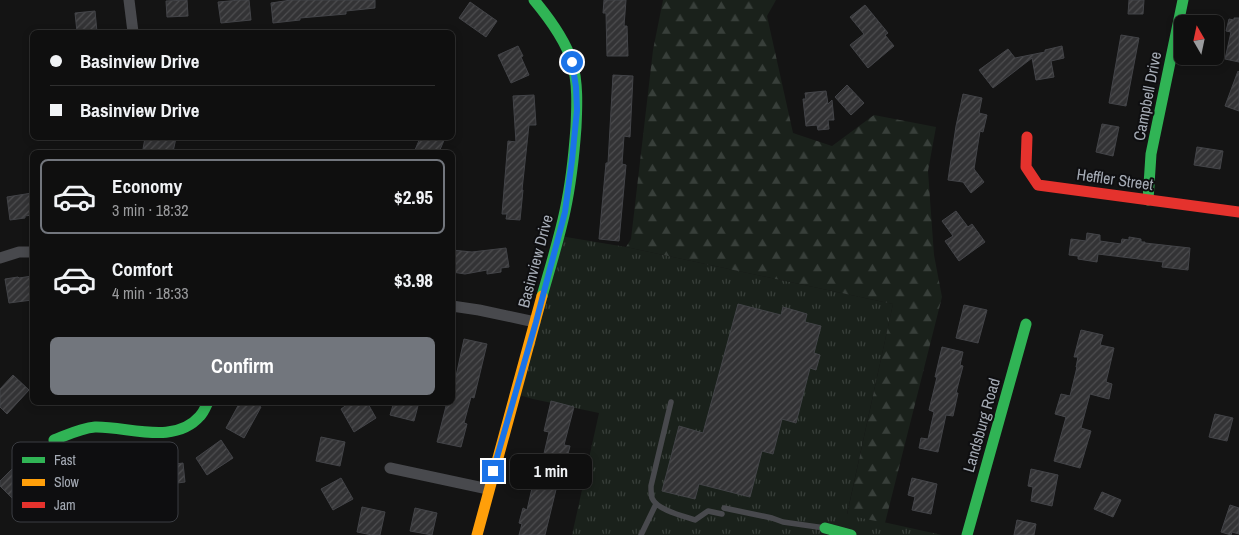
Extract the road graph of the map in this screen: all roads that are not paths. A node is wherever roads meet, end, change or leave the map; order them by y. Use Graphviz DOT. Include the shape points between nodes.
graph roads {
  1 [pos="129,0"];
  2 [pos="534,0"];
  3 [pos="1183,0"];
  4 [pos="132,30"];
  5 [pos="1027,137"];
  6 [pos="1148,200"];
  7 [pos="1239,212"];
  8 [pos="30,252"];
  9 [pos="0,258"];
  10 [pos="455,306"];
  11 [pos="536,322"];
  12 [pos="1026,324"];
  13 [pos="671,402"];
  14 [pos="206,405"];
  15 [pos="54,440"];
  16 [pos="390,468"];
  17 [pos="488,489"];
  18 [pos="656,504"];
  19 [pos="824,528"];
  20 [pos="476,535"];
  21 [pos="642,535"];
  22 [pos="850,535"];
  23 [pos="968,535"];
  1 -- 4 [label="street"];
  2 -- 11 [label="street, Basinview Drive" via="559,33 572,62 577,110 565,212"];
  3 -- 6 [label="street, Campbell Drive" via="1152,154"];
  5 -- 6 [label="street, Heffler Street" via="1026,167 1038,185"];
  6 -- 7 [label="street, Heffler Street"];
  8 -- 9 [label="street"];
  10 -- 11 [label="street"];
  11 -- 17 [label="street, Basinview Drive"];
  12 -- 23 [label="street, Landsburg Road"];
  13 -- 18 [label="lane" via="650,486"];
  14 -- 15 [label="street" via="189,425 169,432 93,427"];
  16 -- 17 [label="street"];
  17 -- 20 [label="street, Basinview Drive"];
  18 -- 19 [label="lane" via="695,520 708,511 723,511"];
  18 -- 21 [label="lane"];
  19 -- 22 [label="street"];
}
